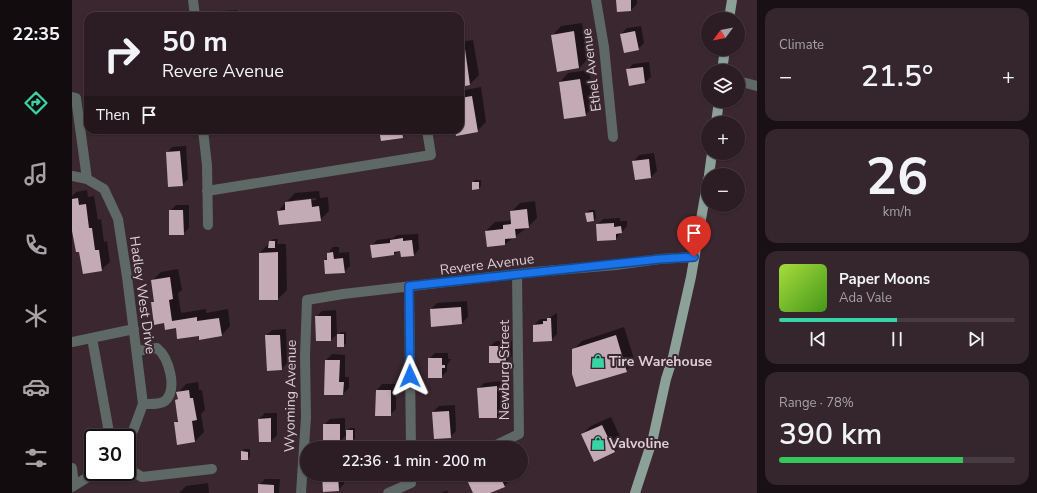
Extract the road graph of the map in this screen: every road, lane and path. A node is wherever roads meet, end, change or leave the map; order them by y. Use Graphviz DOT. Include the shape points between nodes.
graph roads {
  1 [pos="193,0"];
  2 [pos="596,0"];
  3 [pos="732,0"];
  4 [pos="194,12"];
  5 [pos="730,12"];
  6 [pos="745,82"];
  7 [pos="757,86"];
  8 [pos="72,97"];
  9 [pos="203,134"];
  10 [pos="428,134"];
  11 [pos="613,137"];
  12 [pos="72,176"];
  13 [pos="87,179"];
  14 [pos="207,191"];
  15 [pos="702,212"];
  16 [pos="208,225"];
  17 [pos="694,257"];
  18 [pos="517,274"];
  19 [pos="409,286"];
  20 [pos="307,300"];
  21 [pos="134,329"];
  22 [pos="92,338"];
  23 [pos="72,342"];
  24 [pos="137,351"];
  25 [pos="143,404"];
  26 [pos="108,429"];
  27 [pos="134,429"];
  28 [pos="411,441"];
  29 [pos="504,441"];
  30 [pos="72,468"];
  31 [pos="212,469"];
  32 [pos="136,473"];
  33 [pos="84,479"];
  34 [pos="406,481"];
  35 [pos="73,486"];
  36 [pos="301,493"];
  37 [pos="388,493"];
  38 [pos="636,493"];
  1 -- 4 [label="street"];
  2 -- 11 [label="street, Ethel Avenue" via="604,48"];
  3 -- 5 [label="main road"];
  6 -- 7 [label="street"];
  8 -- 13 [label="street" via="76,98"];
  9 -- 14 [label="street"];
  10 -- 14 [label="street" via="431,155"];
  12 -- 13 [label="street, Hadley West Drive"];
  13 -- 21 [label="street, Hadley West Drive" via="104,189 118,219"];
  14 -- 16 [label="street"];
  15 -- 17 [label="main road"];
  17 -- 18 [label="street, Revere Avenue"];
  17 -- 38 [label="main road" via="673,357"];
  18 -- 19 [label="street, Revere Avenue"];
  18 -- 29 [label="street, Newburg Street" via="519,434"];
  19 -- 20 [label="street, Revere Avenue"];
  19 -- 28 [label="street"];
  20 -- 36 [label="street, Wyoming Avenue" via="306,417"];
  21 -- 22 [label="street"];
  21 -- 24 [label="street, Hadley West Drive"];
  22 -- 23 [label="street"];
  22 -- 26 [label="street"];
  24 -- 25 [label="street, Hadley West Drive"];
  24 -- 25 [label="street" via="157,348 164,353 172,382 170,393 164,401"];
  25 -- 27 [label="street, Hadley West Drive"];
  30 -- 35 [label="street"];
  31 -- 32 [label="street" via="142,477"];
  33 -- 35 [label="street"];
  34 -- 37 [label="street"];
}
